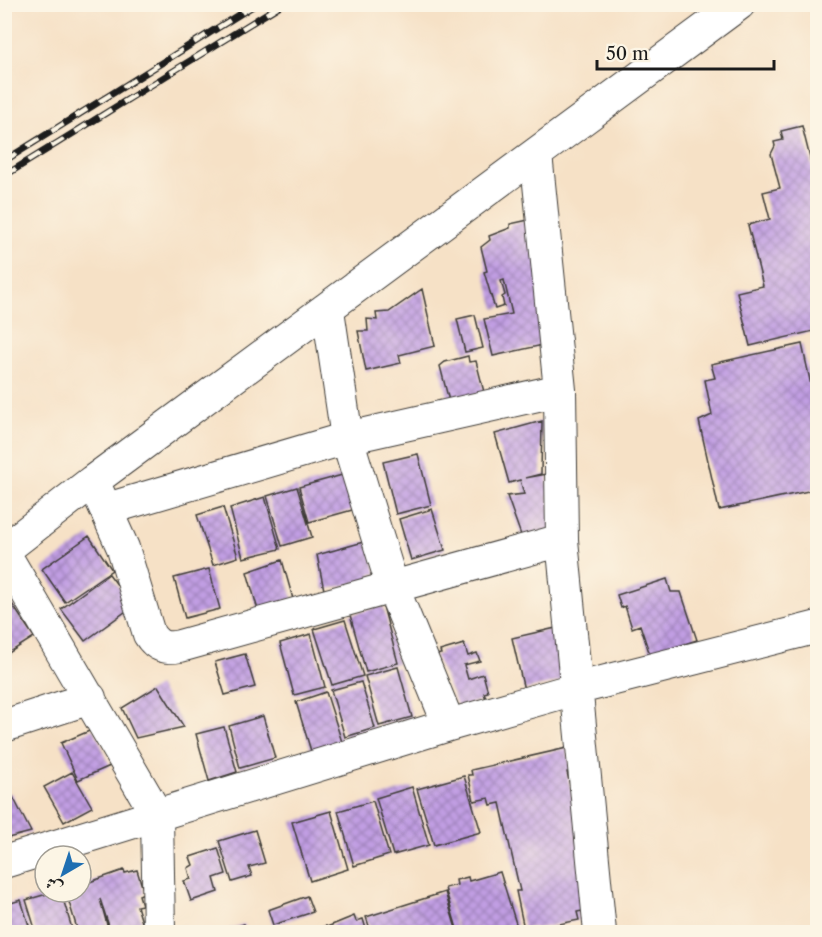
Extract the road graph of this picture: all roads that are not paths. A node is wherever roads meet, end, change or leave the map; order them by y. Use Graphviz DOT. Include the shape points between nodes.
graph roads {
  1 [pos="740,4"];
  2 [pos="536,154"];
  3 [pos="328,310"];
  4 [pos="560,390"];
  5 [pos="347,438"];
  6 [pos="93,481"];
  7 [pos="107,509"];
  8 [pos="562,540"];
  9 [pos="4,552"];
  10 [pos="393,588"];
  11 [pos="818,627"];
  12 [pos="575,689"];
  13 [pos="90,698"];
  14 [pos="449,725"];
  15 [pos="4,726"];
  16 [pos="157,815"];
  17 [pos="4,862"];
  18 [pos="594,931"];
  19 [pos="159,933"];
  1 -- 2 [label="street"];
  2 -- 3 [label="street"];
  2 -- 4 [label="street"];
  3 -- 5 [label="street"];
  3 -- 6 [label="street"];
  4 -- 5 [label="street"];
  4 -- 8 [label="street"];
  5 -- 7 [label="street"];
  5 -- 10 [label="street"];
  6 -- 7 [label="street"];
  6 -- 9 [label="street"];
  7 -- 10 [label="street" via="137,587 149,634 165,648"];
  8 -- 10 [label="street"];
  8 -- 12 [label="street"];
  9 -- 13 [label="street"];
  10 -- 14 [label="street"];
  11 -- 12 [label="street"];
  12 -- 14 [label="street"];
  12 -- 18 [label="street"];
  13 -- 15 [label="street"];
  13 -- 16 [label="street"];
  14 -- 16 [label="street"];
  16 -- 17 [label="street"];
  16 -- 19 [label="street"];
}
